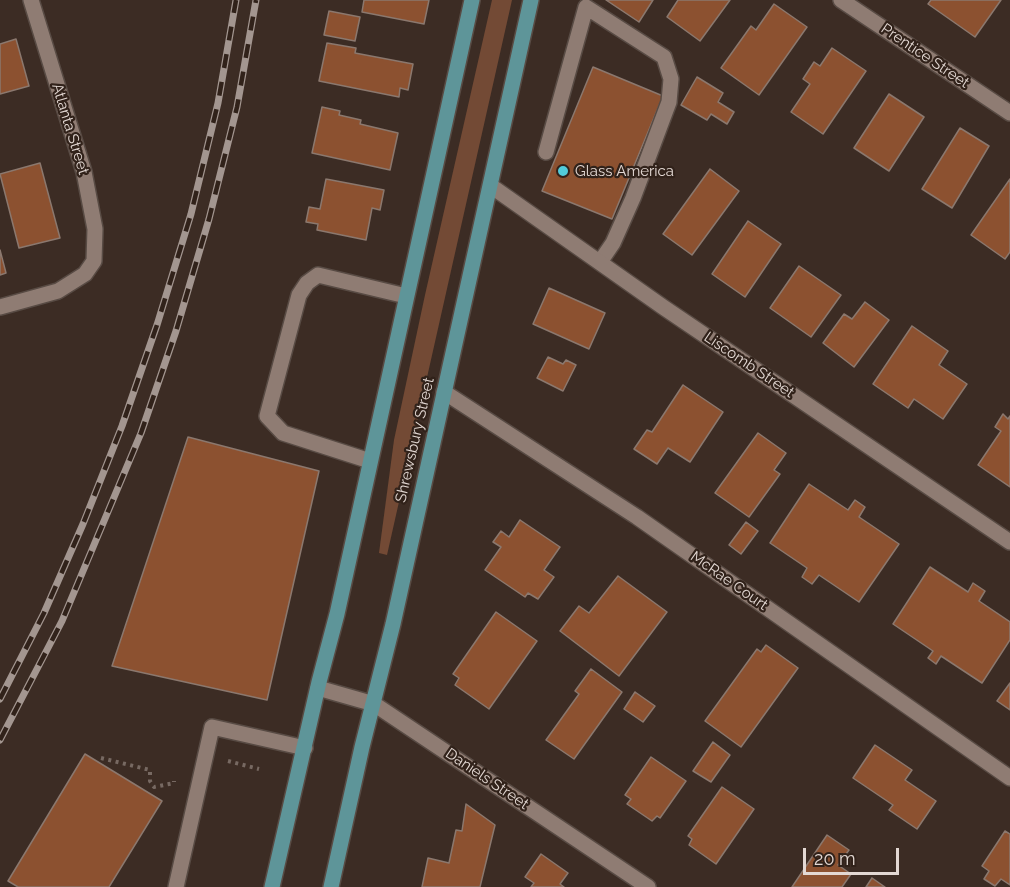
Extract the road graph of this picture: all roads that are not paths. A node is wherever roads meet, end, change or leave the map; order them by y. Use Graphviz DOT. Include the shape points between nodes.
graph roads {
  1 [pos="31,0"];
  2 [pos="472,0"];
  3 [pos="531,0"];
  4 [pos="841,0"];
  5 [pos="1010,113"];
  6 [pos="546,152"];
  7 [pos="491,186"];
  8 [pos="600,262"];
  9 [pos="406,296"];
  10 [pos="0,307"];
  11 [pos="444,392"];
  12 [pos="370,461"];
  13 [pos="1010,542"];
  14 [pos="318,688"];
  15 [pos="374,704"];
  16 [pos="305,748"];
  17 [pos="1010,778"];
  18 [pos="176,887"];
  19 [pos="272,887"];
  20 [pos="331,887"];
  21 [pos="648,887"];
  1 -- 10 [label="street, Atlanta Street" via="84,172 95,229 94,261 85,274 58,291"];
  2 -- 9 [label="main road"];
  3 -- 7 [label="main road, Shrewsbury Street"];
  4 -- 5 [label="street, Prentice Street"];
  6 -- 8 [label="street" via="586,7 664,57 671,79 669,102 633,198"];
  7 -- 8 [label="street, Liscomb Street"];
  7 -- 11 [label="main road, Shrewsbury Street"];
  8 -- 13 [label="street, Liscomb Street"];
  9 -- 12 [label="main road"];
  9 -- 12 [label="street" via="318,274 307,282 299,295 267,416 283,433"];
  11 -- 15 [label="main road, Shrewsbury Street"];
  11 -- 17 [label="street, McRae Court" via="637,517"];
  12 -- 14 [label="main road"];
  14 -- 15 [label="street, Daniels Street"];
  14 -- 16 [label="main road"];
  15 -- 20 [label="main road, Shrewsbury Street"];
  15 -- 21 [label="street, Daniels Street"];
  16 -- 18 [label="street" via="212,727"];
  16 -- 19 [label="main road"];
}
